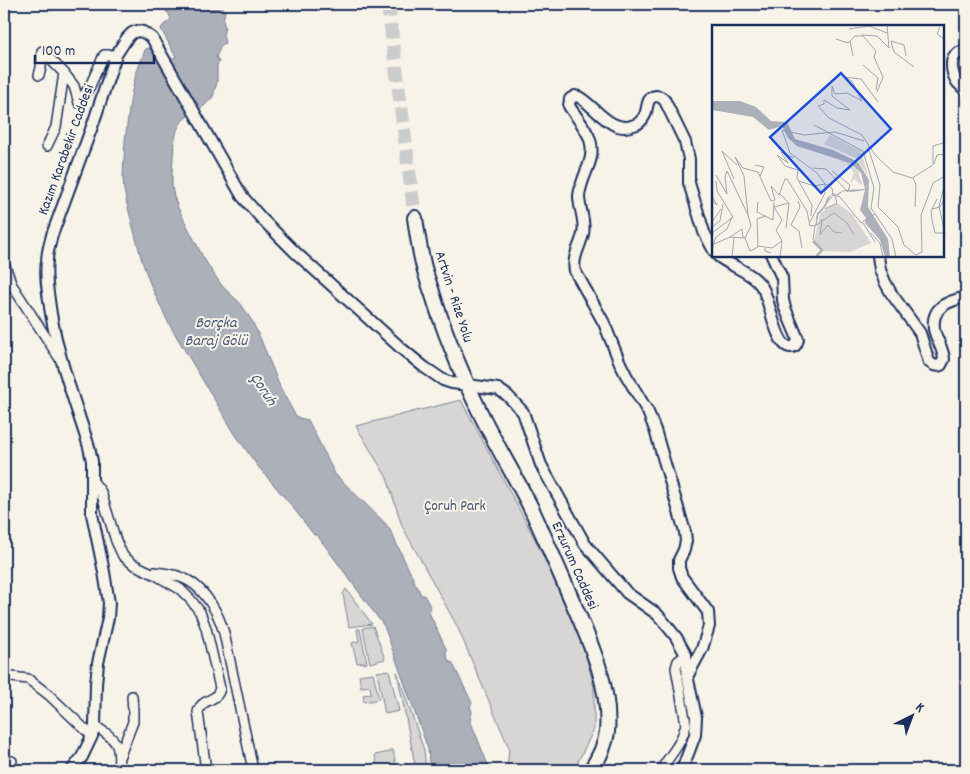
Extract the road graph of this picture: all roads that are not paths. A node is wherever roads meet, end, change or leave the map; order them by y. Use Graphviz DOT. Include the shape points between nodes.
graph roads {
  1 [pos="116,55"];
  2 [pos="966,55"];
  3 [pos="64,73"];
  4 [pos="39,75"];
  5 [pos="966,91"];
  6 [pos="46,146"];
  7 [pos="415,218"];
  8 [pos="712,247"];
  9 [pos="721,258"];
  10 [pos="773,258"];
  11 [pos="878,258"];
  12 [pos="4,263"];
  13 [pos="966,297"];
  14 [pos="62,362"];
  15 [pos="467,385"];
  16 [pos="92,480"];
  17 [pos="147,571"];
  18 [pos="686,655"];
  19 [pos="687,675"];
  20 [pos="4,676"];
  21 [pos="132,696"];
  22 [pos="94,731"];
  23 [pos="120,755"];
  24 [pos="12,761"];
  25 [pos="4,770"];
  26 [pos="72,770"];
  27 [pos="118,770"];
  28 [pos="206,770"];
  29 [pos="253,770"];
  30 [pos="591,770"];
  31 [pos="661,770"];
  32 [pos="682,770"];
  1 -- 3 [label="street" via="104,55 79,103 74,86"];
  1 -- 14 [label="street, Kazım Karabekir Caddesi" via="48,252 50,311"];
  1 -- 15 [label="street, Kazım Karabekir Caddesi" via="132,33 142,32 152,38 250,207 402,350 443,380"];
  2 -- 5 [label="street" via="961,52 953,57 952,70 956,81"];
  3 -- 4 [label="street" via="42,52"];
  3 -- 6 [label="street" via="56,127"];
  7 -- 15 [label="main road, Artvin - Rize Yolu" via="432,293"];
  8 -- 19 [label="street" via="689,183 685,142 666,101 656,96 650,99 642,120 628,127 611,123 582,98 572,97 569,106 588,135 593,150 581,184 579,199 584,224 575,256 575,271 648,412 685,532 679,568 682,578 708,612 709,626 702,650"];
  9 -- 10 [label="street" via="757,281 766,295 782,341 790,348 798,343 798,339 785,308 782,278"];
  11 -- 13 [label="street" via="885,282 920,333 932,365 941,365 944,358 934,329 936,315 951,300"];
  12 -- 14 [label="street" via="12,286"];
  14 -- 16 [label="street, Kazım Karabekir Caddesi" via="89,447"];
  15 -- 18 [label="street, Kazım Karabekir Caddesi" via="498,389 523,412 541,465 585,544 627,593 657,614"];
  15 -- 30 [label="main road, Erzurum Caddesi" via="531,508 596,660 606,706 607,732 604,748"];
  16 -- 17 [label="street" via="101,492 119,550 128,560"];
  16 -- 22 [label="street, Kazım Karabekir Caddesi" via="92,514 109,603 98,663"];
  17 -- 28 [label="street" via="185,593 200,612 206,628 220,688 216,696 200,706 198,712"];
  17 -- 29 [label="street" via="190,581 215,610 224,633"];
  18 -- 19 [label="street"];
  18 -- 31 [label="street" via="676,668 685,730"];
  19 -- 32 [label="street" via="696,717 694,735"];
  20 -- 22 [label="street" via="28,679"];
  21 -- 23 [label="street" via="133,722"];
  22 -- 23 [label="street" via="107,733"];
  22 -- 26 [label="street, Kazım Karabekir Caddesi"];
  23 -- 27 [label="street"];
  24 -- 25 [label="street"];
}
